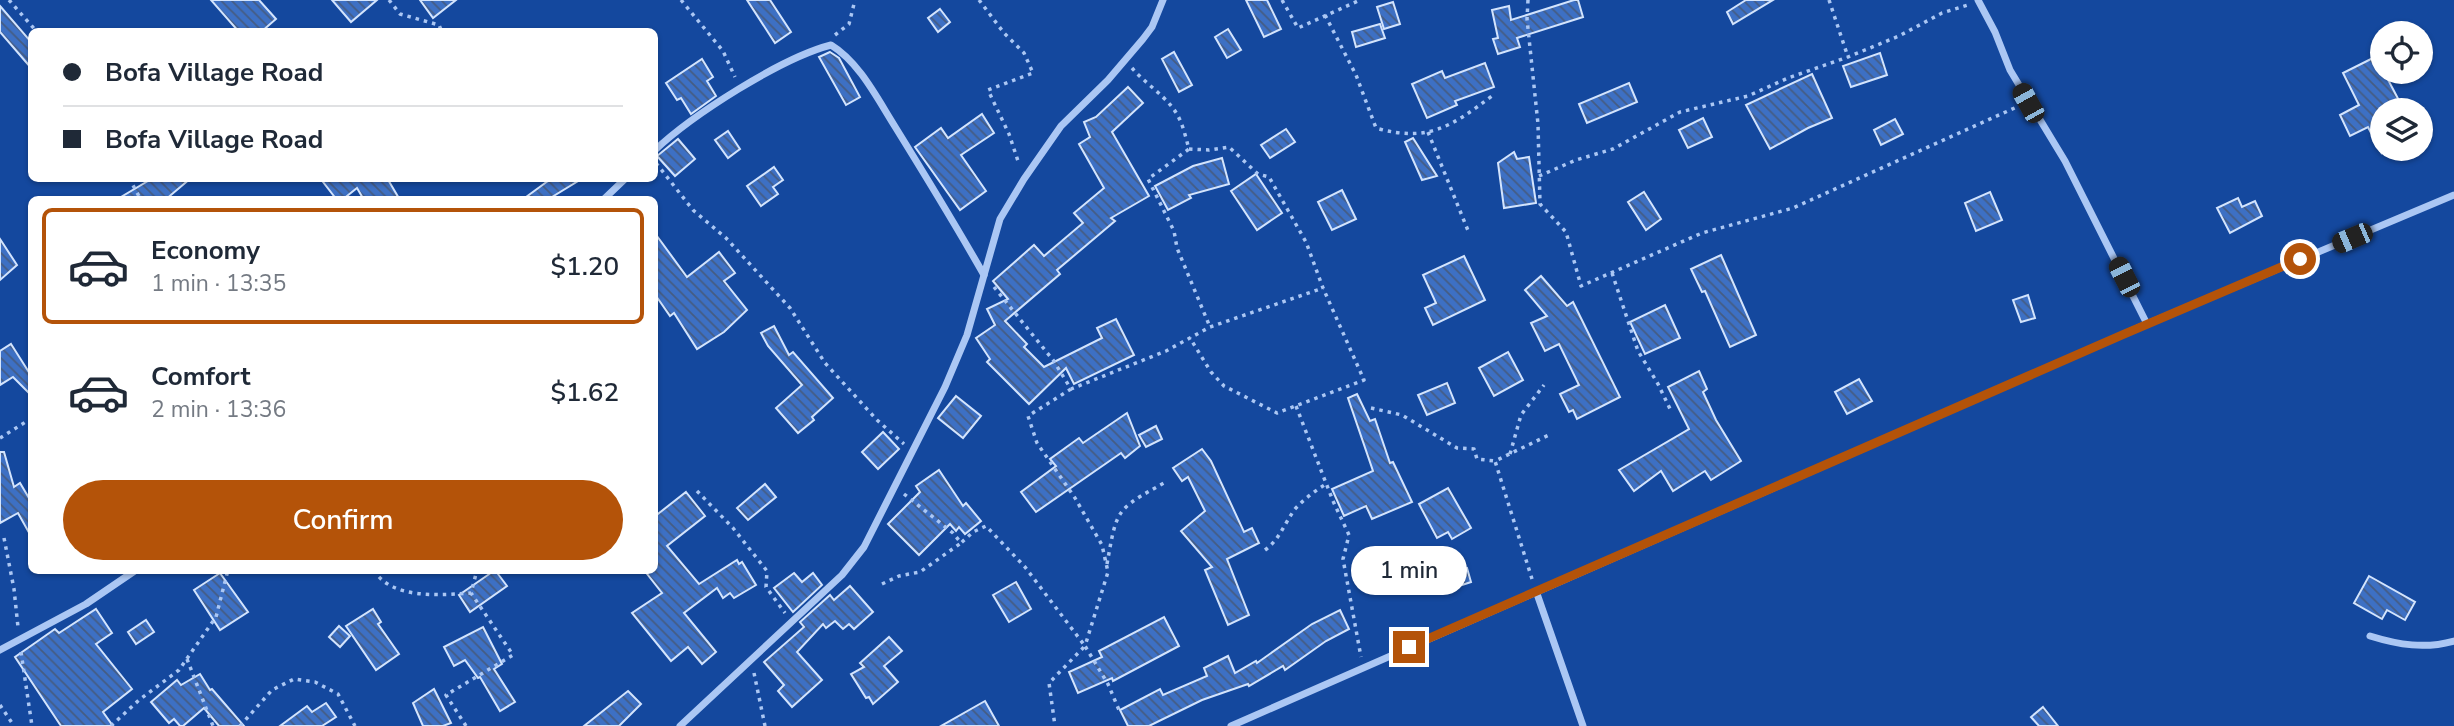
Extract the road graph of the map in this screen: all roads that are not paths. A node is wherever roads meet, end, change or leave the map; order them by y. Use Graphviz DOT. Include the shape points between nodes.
graph roads {
  1 [pos="1163,0"];
  2 [pos="1978,0"];
  3 [pos="658,148"];
  4 [pos="622,182"];
  5 [pos="2454,195"];
  6 [pos="607,196"];
  7 [pos="984,275"];
  8 [pos="2147,324"];
  9 [pos="130,574"];
  10 [pos="1536,591"];
  11 [pos="2370,636"];
  12 [pos="2454,641"];
  13 [pos="0,650"];
  14 [pos="680,726"];
  15 [pos="1231,726"];
  16 [pos="1583,726"];
  1 -- 7 [label="street" via="1152,27 1061,126 1024,180 1000,219"];
  2 -- 8 [label="street" via="2010,70 2065,161"];
  3 -- 7 [label="street" via="740,89 812,50 831,45 845,53 937,193"];
  4 -- 6 [label="street"];
  5 -- 8 [label="street"];
  7 -- 14 [label="street" via="946,387 864,547 793,623"];
  8 -- 10 [label="street"];
  9 -- 13 [label="street" via="86,604"];
  10 -- 15 [label="street"];
  10 -- 16 [label="street"];
  11 -- 12 [label="street" via="2400,645"];
}
